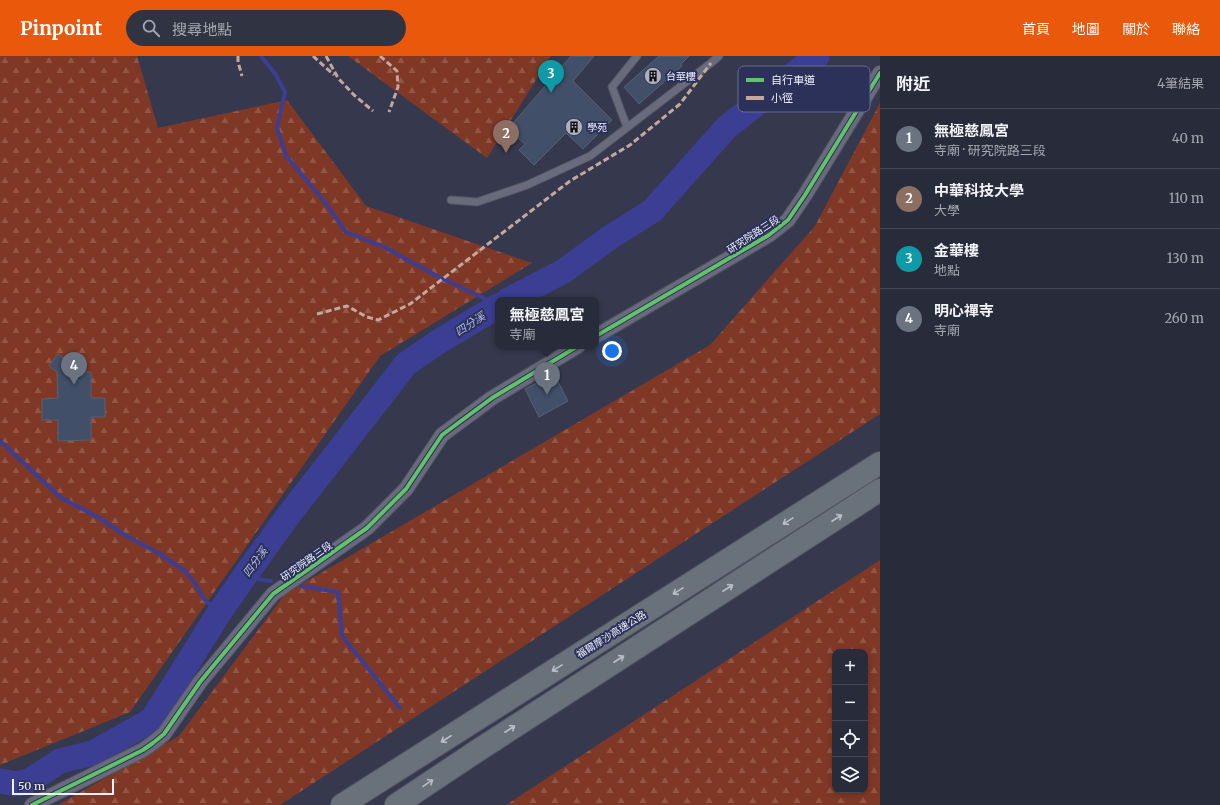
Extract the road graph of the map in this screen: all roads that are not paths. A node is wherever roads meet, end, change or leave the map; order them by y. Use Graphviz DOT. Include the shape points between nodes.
graph roads {
  1 [pos="637,56"];
  2 [pos="718,56"];
  3 [pos="880,73"];
  4 [pos="870,89"];
  5 [pos="856,112"];
  6 [pos="626,127"];
  7 [pos="451,200"];
  8 [pos="599,334"];
  9 [pos="573,349"];
  10 [pos="880,463"];
  11 [pos="880,490"];
  12 [pos="32,805"];
  13 [pos="342,805"];
  14 [pos="396,805"];
  1 -- 6 [label="lane" via="612,87"];
  2 -- 6 [label="lane" via="712,64"];
  3 -- 4 [label="street, 研究院路三段"];
  5 -- 8 [label="street, 研究院路三段" via="788,220"];
  6 -- 7 [label="lane" via="590,156 527,186 477,202"];
  9 -- 12 [label="street, 研究院路三段" via="492,398 442,435 406,489 367,528 273,594 200,682 164,734 143,750"];
  10 -- 13 [label="highway, 福爾摩沙高速公路, one-way"];
  14 -- 11 [label="highway, one-way"];
}
